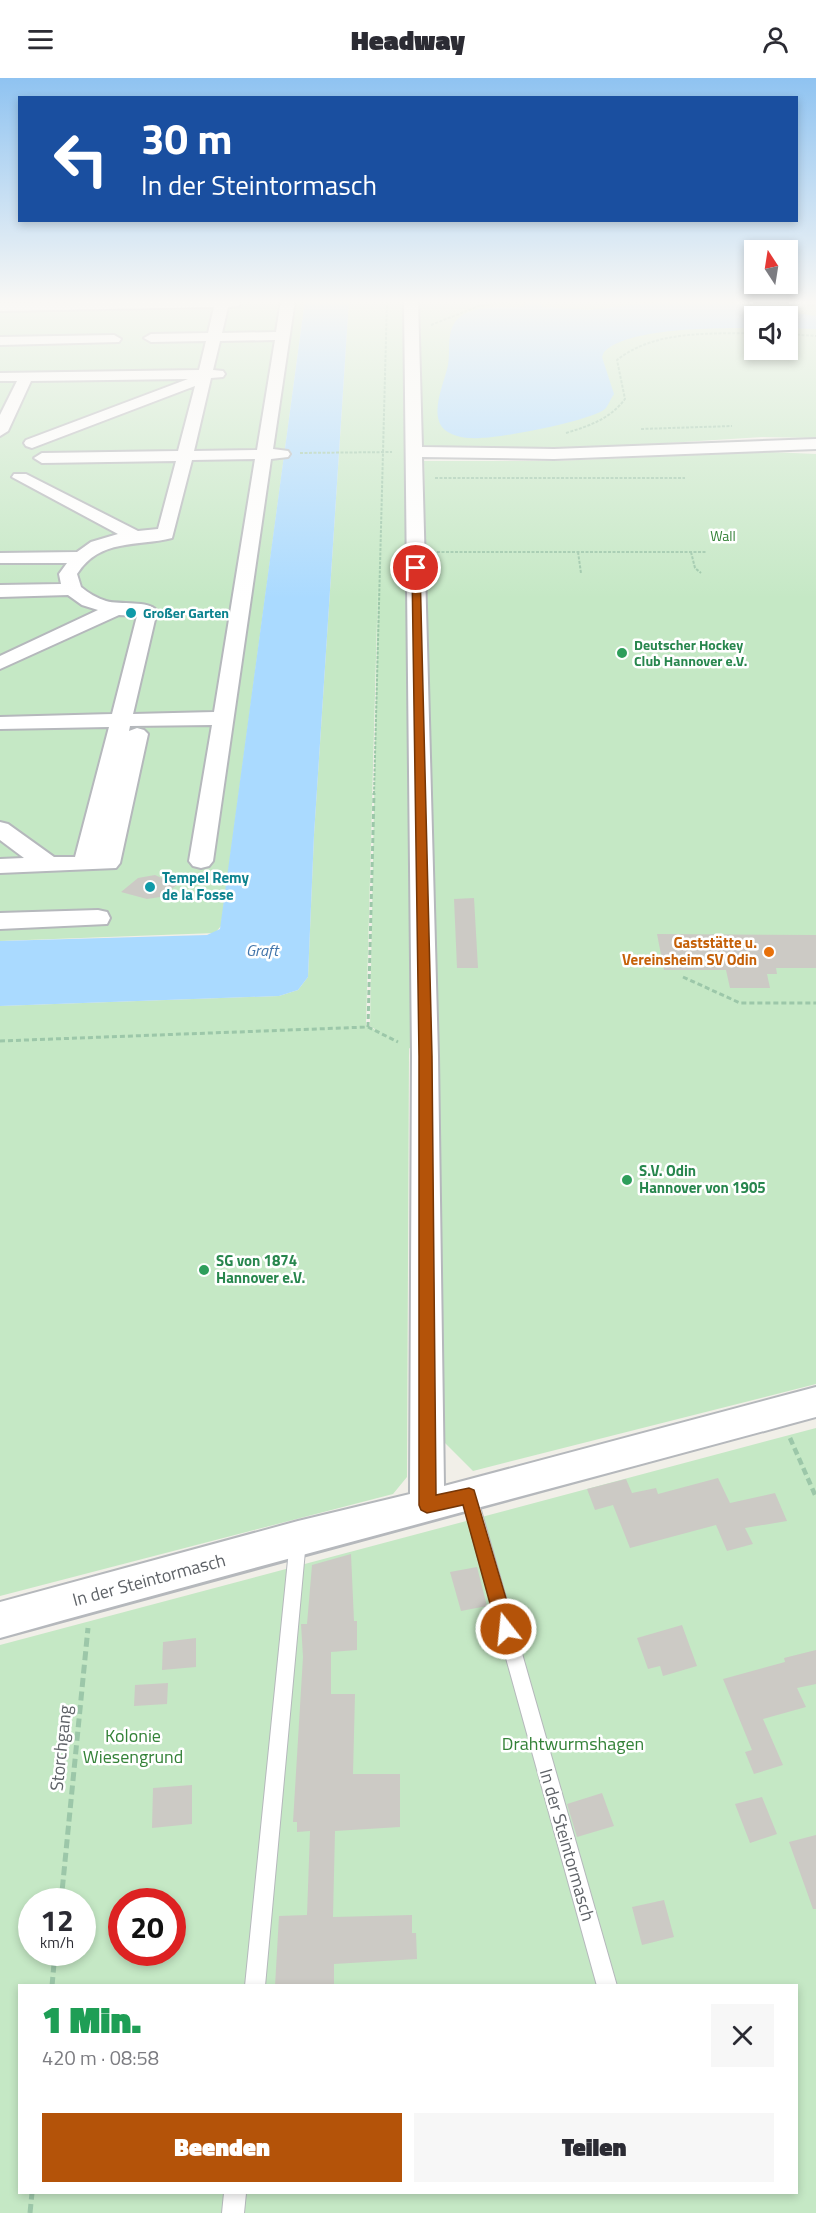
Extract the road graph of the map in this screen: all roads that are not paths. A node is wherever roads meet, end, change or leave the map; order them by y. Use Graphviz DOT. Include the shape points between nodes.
graph roads {
  1 [pos="15,400"];
  2 [pos="145,400"];
  3 [pos="204,400"];
  4 [pos="277,400"];
  5 [pos="413,400"];
  6 [pos="0,431"];
  7 [pos="32,443"];
  8 [pos="816,444"];
  9 [pos="414,452"];
  10 [pos="273,454"];
  11 [pos="192,456"];
  12 [pos="42,458"];
  13 [pos="20,477"];
  14 [pos="181,534"];
  15 [pos="134,536"];
  16 [pos="80,556"];
  17 [pos="0,558"];
  18 [pos="72,589"];
  19 [pos="0,591"];
  20 [pos="116,609"];
  21 [pos="164,611"];
  22 [pos="0,663"];
  23 [pos="223,718"];
  24 [pos="130,720"];
  25 [pos="0,723"];
  26 [pos="0,829"];
  27 [pos="201,861"];
  28 [pos="49,865"];
  29 [pos="0,866"];
  30 [pos="98,918"];
  31 [pos="0,921"];
  32 [pos="816,1402"];
  33 [pos="469,1496"];
  34 [pos="427,1505"];
  35 [pos="298,1538"];
  36 [pos="0,1620"];
  37 [pos="255,1984"];
  38 [pos="606,1984"];
  39 [pos="235,2194"];
  40 [pos="233,2213"];
  1 -- 6 [label="street"];
  2 -- 7 [label="street"];
  3 -- 11 [label="street"];
  4 -- 10 [label="street"];
  5 -- 9 [label="street"];
  8 -- 9 [label="street" via="554,454"];
  9 -- 34 [label="street" via="425,1056"];
  10 -- 11 [label="street"];
  10 -- 23 [label="street"];
  11 -- 12 [label="street"];
  11 -- 14 [label="street"];
  11 -- 15 [label="street" via="166,534"];
  13 -- 15 [label="street"];
  15 -- 16 [label="street" via="105,543"];
  16 -- 17 [label="street"];
  16 -- 18 [label="street" via="68,574"];
  18 -- 19 [label="street"];
  18 -- 20 [label="street" via="94,604"];
  20 -- 22 [label="street"];
  20 -- 24 [label="street" via="148,611"];
  21 -- 24 [label="street"];
  23 -- 24 [label="street"];
  23 -- 27 [label="street"];
  24 -- 25 [label="street"];
  24 -- 28 [label="street" via="85,864"];
  26 -- 28 [label="street"];
  28 -- 29 [label="street"];
  30 -- 31 [label="street"];
  32 -- 33 [label="street, In der Steintormasch"];
  33 -- 34 [label="street, In der Steintormasch"];
  33 -- 38 [label="lane, In der Steintormasch"];
  34 -- 35 [label="street, In der Steintormasch"];
  35 -- 36 [label="street, In der Steintormasch"];
  35 -- 37 [label="lane"];
  39 -- 40 [label="lane"];
}
